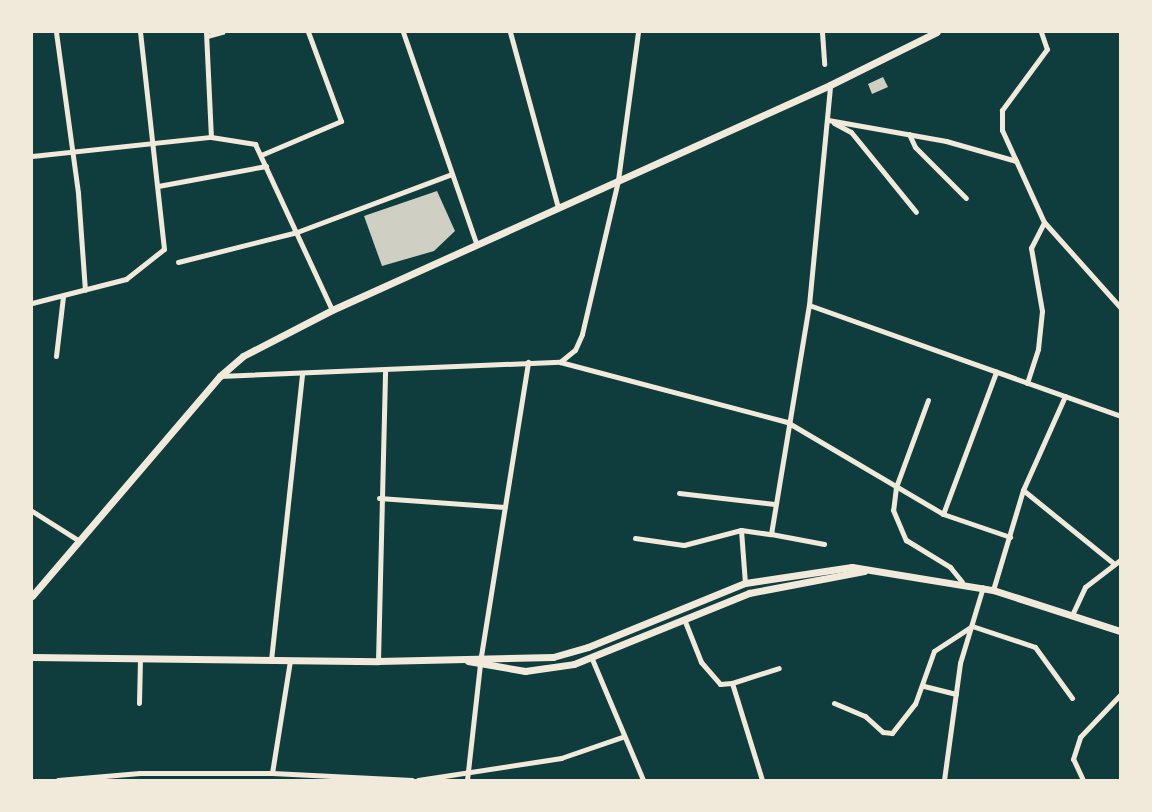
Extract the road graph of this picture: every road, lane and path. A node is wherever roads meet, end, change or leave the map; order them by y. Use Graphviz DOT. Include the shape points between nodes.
graph roads {
  1 [pos="56,32"];
  2 [pos="140,32"];
  3 [pos="222,32"];
  4 [pos="307,32"];
  5 [pos="403,32"];
  6 [pos="510,32"];
  7 [pos="638,32"];
  8 [pos="822,32"];
  9 [pos="937,32"];
  10 [pos="1041,32"];
  11 [pos="207,34"];
  12 [pos="824,64"];
  13 [pos="830,85"];
  14 [pos="828,120"];
  15 [pos="909,134"];
  16 [pos="211,137"];
  17 [pos="155,145"];
  18 [pos="72,153"];
  19 [pos="261,155"];
  20 [pos="32,156"];
  21 [pos="1017,162"];
  22 [pos="266,166"];
  23 [pos="452,174"];
  24 [pos="618,180"];
  25 [pos="158,186"];
  26 [pos="966,198"];
  27 [pos="558,207"];
  28 [pos="916,212"];
  29 [pos="1044,222"];
  30 [pos="297,232"];
  31 [pos="476,243"];
  32 [pos="178,262"];
  33 [pos="85,290"];
  34 [pos="63,296"];
  35 [pos="32,303"];
  36 [pos="809,305"];
  37 [pos="1121,307"];
  38 [pos="332,310"];
  39 [pos="56,356"];
  40 [pos="528,362"];
  41 [pos="560,362"];
  42 [pos="385,369"];
  43 [pos="996,372"];
  44 [pos="302,374"];
  45 [pos="220,376"];
  46 [pos="1027,383"];
  47 [pos="1065,396"];
  48 [pos="928,400"];
  49 [pos="1121,416"];
  50 [pos="787,422"];
  51 [pos="896,487"];
  52 [pos="1023,490"];
  53 [pos="679,493"];
  54 [pos="379,498"];
  55 [pos="774,504"];
  56 [pos="505,507"];
  57 [pos="32,511"];
  58 [pos="943,514"];
  59 [pos="741,530"];
  60 [pos="771,534"];
  61 [pos="1010,537"];
  62 [pos="635,538"];
  63 [pos="78,540"];
  64 [pos="824,544"];
  65 [pos="1121,560"];
  66 [pos="1113,563"];
  67 [pos="864,571"];
  68 [pos="962,582"];
  69 [pos="745,583"];
  70 [pos="983,587"];
  71 [pos="993,590"];
  72 [pos="32,596"];
  73 [pos="1072,615"];
  74 [pos="684,619"];
  75 [pos="972,626"];
  76 [pos="1121,631"];
  77 [pos="481,656"];
  78 [pos="32,657"];
  79 [pos="139,659"];
  80 [pos="592,659"];
  81 [pos="271,660"];
  82 [pos="290,661"];
  83 [pos="378,661"];
  84 [pos="468,661"];
  85 [pos="480,666"];
  86 [pos="779,668"];
  87 [pos="732,683"];
  88 [pos="924,686"];
  89 [pos="957,694"];
  90 [pos="1121,695"];
  91 [pos="1072,698"];
  92 [pos="139,703"];
  93 [pos="834,703"];
  94 [pos="622,737"];
  95 [pos="140,773"];
  96 [pos="272,773"];
  97 [pos="281,777"];
  98 [pos="467,777"];
  99 [pos="331,778"];
  100 [pos="83,779"];
  101 [pos="58,780"];
  102 [pos="140,780"];
  103 [pos="412,780"];
  104 [pos="418,780"];
  105 [pos="643,780"];
  106 [pos="762,780"];
  107 [pos="944,780"];
  108 [pos="1083,780"];
  1 -- 18 [label="street"];
  2 -- 17 [label="street"];
  3 -- 11 [label="street"];
  4 -- 19 [label="street" via="341,121"];
  5 -- 23 [label="street"];
  6 -- 27 [label="street"];
  7 -- 24 [label="street"];
  8 -- 12 [label="street"];
  9 -- 13 [label="main road"];
  10 -- 21 [label="street" via="1047,45 1043,58 1002,110 1002,130"];
  11 -- 16 [label="street"];
  13 -- 14 [label="street"];
  13 -- 24 [label="main road"];
  14 -- 15 [label="street"];
  14 -- 28 [label="street" via="851,132"];
  14 -- 36 [label="street"];
  15 -- 21 [label="street"];
  15 -- 26 [label="street" via="915,147"];
  16 -- 17 [label="street"];
  16 -- 19 [label="street" via="255,144"];
  17 -- 18 [label="street"];
  17 -- 25 [label="street"];
  18 -- 20 [label="street"];
  18 -- 33 [label="street"];
  19 -- 22 [label="street"];
  21 -- 29 [label="street"];
  22 -- 25 [label="street"];
  22 -- 30 [label="street"];
  23 -- 30 [label="street"];
  23 -- 31 [label="street"];
  24 -- 27 [label="main road"];
  24 -- 41 [label="street" via="582,334 575,350"];
  25 -- 33 [label="street" via="164,249 126,279"];
  27 -- 31 [label="main road"];
  29 -- 37 [label="street"];
  29 -- 46 [label="street" via="1031,248 1041,311 1038,349"];
  30 -- 32 [label="street"];
  30 -- 38 [label="street"];
  31 -- 38 [label="main road"];
  33 -- 34 [label="street"];
  34 -- 35 [label="street"];
  34 -- 39 [label="street"];
  36 -- 43 [label="street"];
  36 -- 50 [label="street"];
  38 -- 45 [label="main road" via="243,356"];
  40 -- 41 [label="street"];
  40 -- 42 [label="street"];
  40 -- 56 [label="street"];
  41 -- 50 [label="street"];
  42 -- 44 [label="street"];
  42 -- 54 [label="street"];
  43 -- 46 [label="street"];
  43 -- 58 [label="street"];
  44 -- 45 [label="street"];
  44 -- 81 [label="street"];
  45 -- 63 [label="main road"];
  46 -- 47 [label="street"];
  47 -- 49 [label="street"];
  47 -- 52 [label="street"];
  48 -- 51 [label="street"];
  50 -- 51 [label="street"];
  50 -- 55 [label="street"];
  51 -- 58 [label="street"];
  51 -- 68 [label="street" via="892,510 906,540 950,567"];
  52 -- 61 [label="street"];
  52 -- 66 [label="street"];
  53 -- 55 [label="street"];
  54 -- 56 [label="street"];
  54 -- 83 [label="street"];
  55 -- 60 [label="street"];
  56 -- 77 [label="street"];
  57 -- 63 [label="street"];
  58 -- 61 [label="street"];
  59 -- 60 [label="street"];
  59 -- 62 [label="street" via="684,545"];
  59 -- 69 [label="street"];
  60 -- 64 [label="street"];
  61 -- 71 [label="street"];
  63 -- 72 [label="main road"];
  65 -- 66 [label="street"];
  66 -- 73 [label="street" via="1085,587"];
  67 -- 68 [label="main road"];
  67 -- 69 [label="main road" via="852,567 801,572"];
  67 -- 74 [label="main road" via="768,588"];
  68 -- 70 [label="main road"];
  69 -- 77 [label="main road" via="573,652 520,659"];
  70 -- 71 [label="main road"];
  70 -- 75 [label="street"];
  71 -- 73 [label="main road"];
  73 -- 76 [label="main road"];
  74 -- 80 [label="main road"];
  74 -- 87 [label="street" via="701,662 720,684"];
  75 -- 88 [label="street" via="934,651"];
  75 -- 89 [label="street" via="960,663"];
  75 -- 91 [label="street" via="1035,647"];
  77 -- 84 [label="main road"];
  77 -- 85 [label="street"];
  78 -- 79 [label="main road"];
  79 -- 81 [label="main road"];
  79 -- 92 [label="street"];
  80 -- 85 [label="main road" via="525,671"];
  80 -- 94 [label="street"];
  81 -- 82 [label="main road"];
  82 -- 83 [label="main road"];
  82 -- 96 [label="street"];
  83 -- 84 [label="main road"];
  84 -- 85 [label="main road"];
  85 -- 98 [label="street"];
  86 -- 87 [label="street"];
  87 -- 106 [label="street"];
  88 -- 89 [label="street"];
  88 -- 93 [label="street" via="915,704 888,734 865,716"];
  89 -- 107 [label="street"];
  90 -- 108 [label="street" via="1080,737 1073,759"];
  94 -- 98 [label="street" via="561,758"];
  94 -- 105 [label="street"];
  95 -- 96 [label="street"];
  95 -- 100 [label="street"];
  95 -- 102 [label="street"];
  96 -- 97 [label="street"];
  97 -- 99 [label="street"];
  98 -- 104 [label="street"];
  99 -- 103 [label="street"];
  100 -- 101 [label="street"];
}
